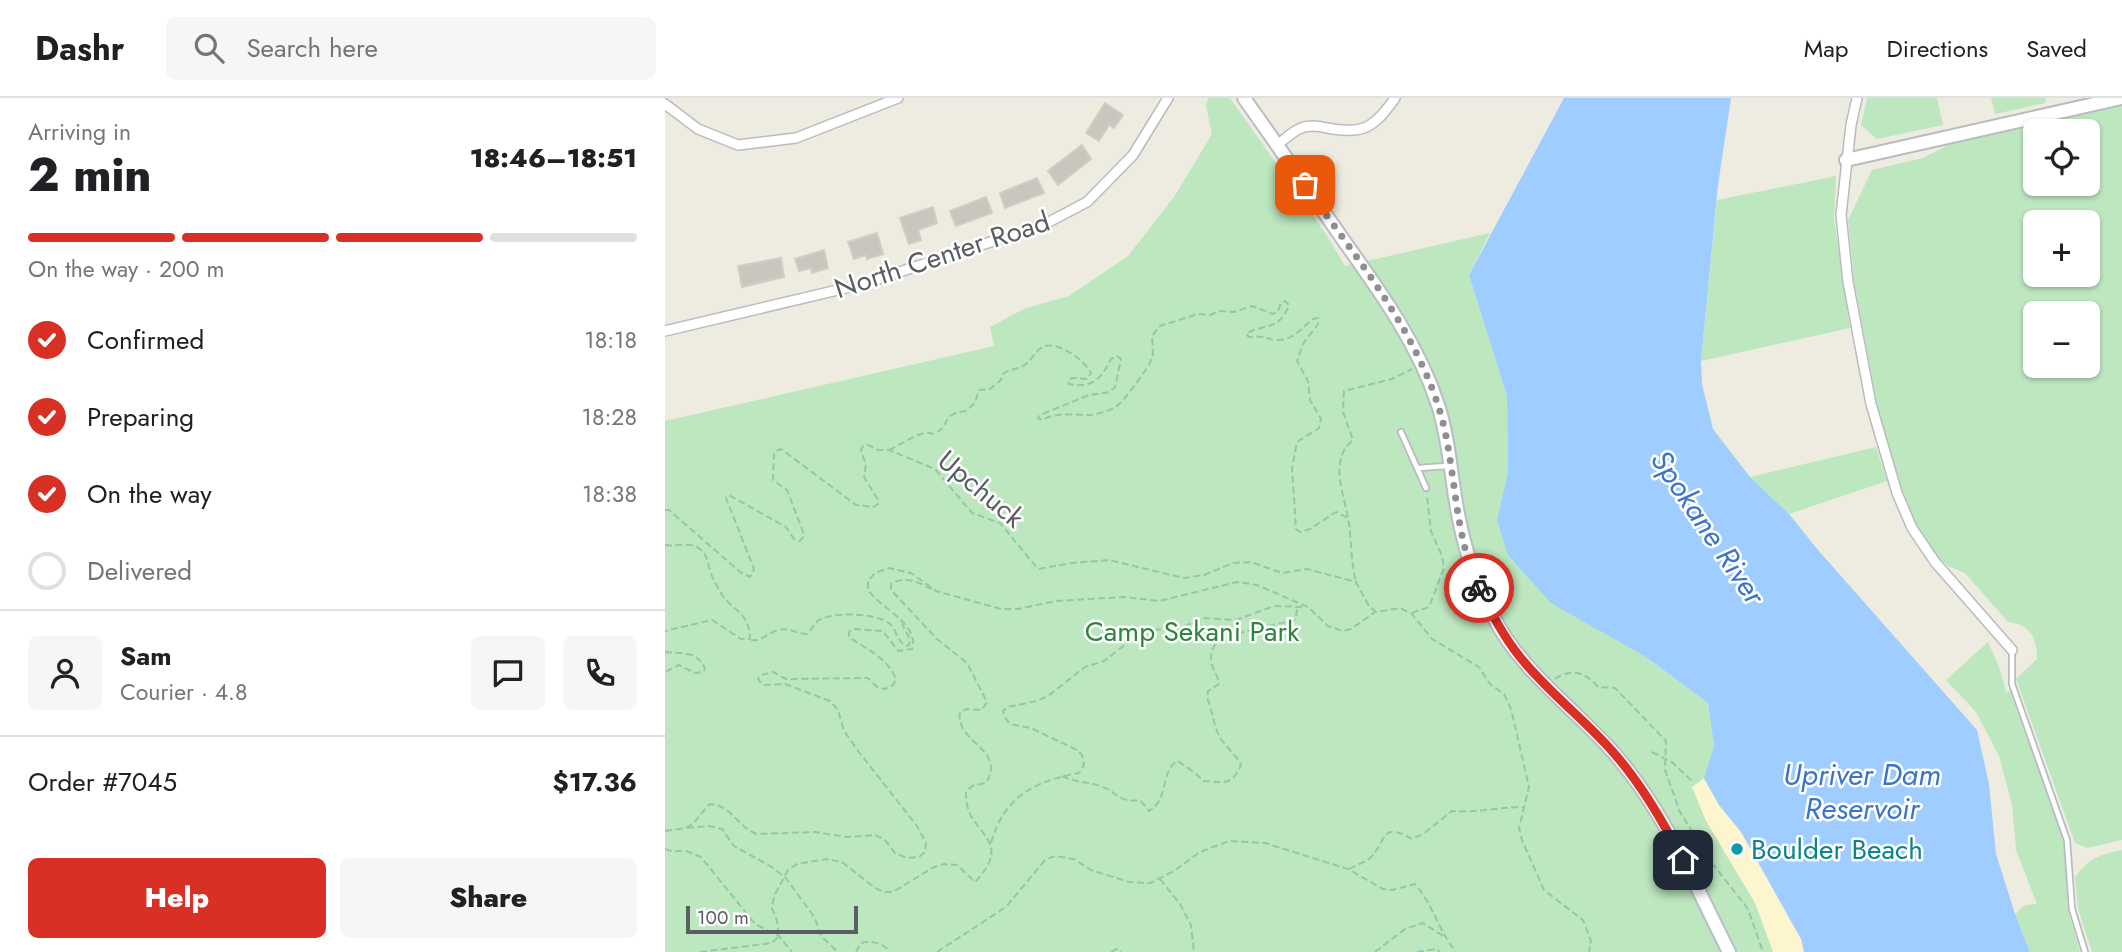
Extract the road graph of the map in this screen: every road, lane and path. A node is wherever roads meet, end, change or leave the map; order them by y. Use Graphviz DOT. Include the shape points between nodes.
graph roads {
  1 [pos="898,98"];
  2 [pos="1168,98"];
  3 [pos="1244,98"];
  4 [pos="1395,98"];
  5 [pos="1857,98"];
  6 [pos="2121,98"];
  7 [pos="665,104"];
  8 [pos="1277,145"];
  9 [pos="1846,160"];
  10 [pos="665,331"];
  11 [pos="1421,361"];
  12 [pos="1401,432"];
  13 [pos="888,450"];
  14 [pos="1452,466"];
  15 [pos="1417,468"];
  16 [pos="1426,488"];
  17 [pos="665,510"];
  18 [pos="1348,518"];
  19 [pos="665,545"];
  20 [pos="1356,582"];
  21 [pos="936,591"];
  22 [pos="1308,607"];
  23 [pos="1297,608"];
  24 [pos="1376,612"];
  25 [pos="1412,614"];
  26 [pos="900,620"];
  27 [pos="665,631"];
  28 [pos="750,639"];
  29 [pos="2012,650"];
  30 [pos="665,652"];
  31 [pos="665,672"];
  32 [pos="1546,686"];
  33 [pos="1652,752"];
  34 [pos="1664,757"];
  35 [pos="1062,776"];
  36 [pos="1695,783"];
  37 [pos="1524,807"];
  38 [pos="687,828"];
  39 [pos="665,831"];
  40 [pos="991,844"];
  41 [pos="665,849"];
  42 [pos="1349,869"];
  43 [pos="785,877"];
  44 [pos="1159,878"];
  45 [pos="779,936"];
  46 [pos="1443,936"];
  47 [pos="700,952"];
  48 [pos="792,952"];
  49 [pos="838,952"];
  50 [pos="856,952"];
  51 [pos="890,952"];
  52 [pos="937,952"];
  53 [pos="1111,952"];
  54 [pos="1121,952"];
  55 [pos="1194,952"];
  56 [pos="1375,952"];
  57 [pos="1417,952"];
  58 [pos="1440,952"];
  59 [pos="1457,952"];
  60 [pos="1588,952"];
  61 [pos="1729,952"];
  62 [pos="1763,952"];
  63 [pos="2085,952"];
  1 -- 7 [label="street" via="796,138 738,145 698,129"];
  2 -- 10 [label="street, North Center Road" via="1133,155 1087,202 1045,224 863,284"];
  3 -- 8 [label="main road"];
  4 -- 8 [label="street" via="1370,125 1350,132 1300,128"];
  5 -- 9 [label="street"];
  6 -- 9 [label="main road"];
  8 -- 11 [label="main road" via="1376,286"];
  9 -- 29 [label="street" via="1841,215 1848,282 1871,404 1897,493 1912,528 1935,562"];
  11 -- 14 [label="main road" via="1439,407"];
  11 -- 18 [label="path" via="1392,379 1344,391 1343,412 1353,440 1337,466"];
  12 -- 15 [label="lane"];
  13 -- 17 [label="path" via="862,447 864,477 878,500 873,507 856,505 781,449 774,452 773,480 787,490 804,536 800,541 794,539 786,527 729,495 726,498 754,569 750,578"];
  13 -- 18 [label="path" via="925,433 934,434 954,413 967,411 979,390 990,389 1008,369 1024,366 1046,345 1061,347 1088,366 1091,373 1087,379 1067,381 1076,386 1093,384 1111,359 1121,359 1110,392 1089,395 1038,418 1093,416 1121,402 1152,359 1152,336 1160,326 1198,314 1252,306 1273,314 1285,301 1289,305 1285,317 1246,334 1277,341 1290,338 1318,318 1297,361 1321,419 1319,428 1297,442 1292,468 1296,529 1310,529 1336,512"];
  13 -- 20 [label="path, Upchuck" via="935,469 972,513 1000,523 1038,569 1109,560 1184,578 1251,562 1282,573 1307,569"];
  14 -- 15 [label="lane"];
  14 -- 32 [label="main road" via="1474,577 1495,620"];
  15 -- 16 [label="lane"];
  16 -- 25 [label="path" via="1431,531 1444,568 1429,607"];
  18 -- 20 [label="path"];
  19 -- 28 [label="path" via="701,549 725,599 743,614"];
  20 -- 24 [label="path"];
  21 -- 22 [label="path" via="1001,609 1018,609 1056,601 1124,597 1159,601 1237,582 1257,585"];
  21 -- 26 [label="path" via="911,573 889,568 875,573 868,590"];
  21 -- 40 [label="path" via="911,579 891,584 891,590 937,639 967,663 987,702 982,710 960,712 959,718 966,736 988,756 991,775 986,783 966,792 965,802"];
  22 -- 23 [label="path"];
  22 -- 24 [label="path" via="1328,626 1343,631"];
  23 -- 35 [label="path" via="1275,606 1236,620 1202,618 1175,631 1151,629 1104,661 1085,667 1048,696 1003,711 1010,724 1031,729 1082,755 1082,770"];
  23 -- 35 [label="path" via="1293,621 1229,634 1215,644 1210,659 1219,684 1207,697 1217,731 1241,765 1235,779 1203,781 1177,761 1170,768 1162,798 1149,811 1140,800 1126,802 1100,786"];
  24 -- 25 [label="path" via="1400,608"];
  25 -- 37 [label="path" via="1432,639 1479,667 1504,694 1529,787"];
  26 -- 28 [label="path" via="910,639 906,646 881,619 836,614 818,619 807,634 778,630 757,641"];
  26 -- 38 [label="path" via="914,642 912,649 904,652 898,651 883,631 849,632 849,637 891,669 896,679 885,690 858,677 786,678 773,672 758,679 763,685 785,684 830,701 844,731 917,826 926,843 925,852 907,858 875,835 757,834 749,832 730,811 710,804"];
  27 -- 28 [label="path" via="712,620 741,639"];
  29 -- 63 [label="lane" via="2012,684 2067,840 2072,909"];
  30 -- 31 [label="path" via="691,654 702,660 705,668 695,673 679,665"];
  32 -- 34 [label="path" via="1566,672 1591,678 1598,687 1615,688 1666,741"];
  32 -- 61 [label="main road" via="1612,752 1659,815"];
  33 -- 34 [label="path"];
  34 -- 36 [label="path"];
  34 -- 62 [label="path" via="1680,812 1748,909"];
  35 -- 40 [label="path" via="1021,792 996,826"];
  37 -- 42 [label="path" via="1453,811 1412,839 1390,832 1371,857"];
  37 -- 60 [label="path" via="1519,828 1544,890 1583,920 1591,941"];
  38 -- 39 [label="path"];
  38 -- 43 [label="path" via="722,829 734,846"];
  40 -- 43 [label="path" via="990,862 975,882 957,865 944,864 893,892 884,892 842,862 827,859 797,864"];
  41 -- 45 [label="path" via="701,857 755,924"];
  42 -- 44 [label="path" via="1265,843 1229,841 1200,852"];
  42 -- 46 [label="path" via="1383,889 1415,884 1434,911"];
  43 -- 45 [label="path" via="772,908"];
  43 -- 49 [label="path" via="821,936"];
  44 -- 52 [label="path" via="1150,883 1129,882 1055,856 1045,860 1006,907"];
  44 -- 55 [label="path" via="1191,925"];
  45 -- 47 [label="path" via="772,943"];
  45 -- 48 [label="path"];
  46 -- 56 [label="path" via="1423,923 1405,929"];
  46 -- 59 [label="path"];
  50 -- 51 [label="path" via="861,943 869,941"];
  53 -- 54 [label="path"];
  57 -- 58 [label="path"];
}
